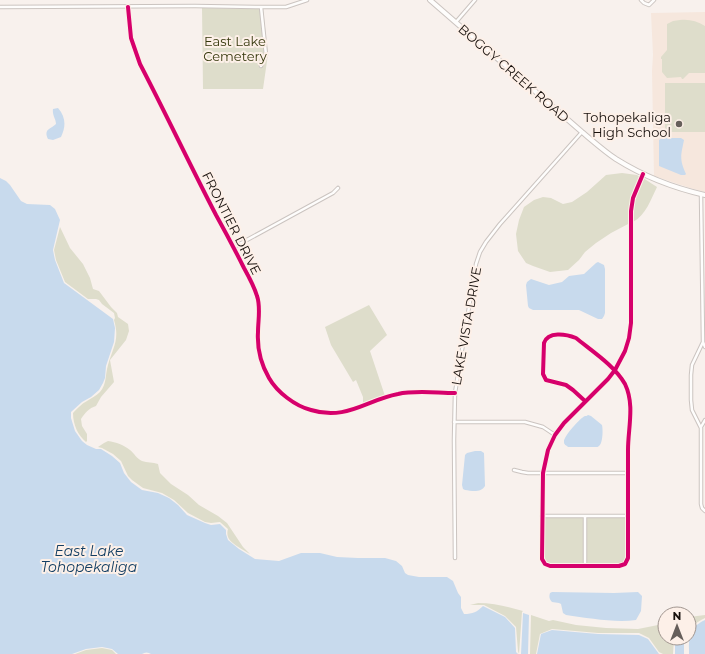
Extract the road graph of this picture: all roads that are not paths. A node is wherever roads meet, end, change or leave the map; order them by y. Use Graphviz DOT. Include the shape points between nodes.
graph roads {
  1 [pos="307,0"];
  2 [pos="430,0"];
  3 [pos="475,0"];
  4 [pos="641,0"];
  5 [pos="654,0"];
  6 [pos="0,7"];
  7 [pos="128,7"];
  8 [pos="261,7"];
  9 [pos="456,22"];
  10 [pos="261,66"];
  11 [pos="582,132"];
  12 [pos="643,174"];
  13 [pos="338,188"];
  14 [pos="703,195"];
  15 [pos="234,247"];
  16 [pos="704,320"];
  17 [pos="703,342"];
  18 [pos="705,347"];
  19 [pos="615,370"];
  20 [pos="455,393"];
  21 [pos="585,401"];
  22 [pos="705,420"];
  23 [pos="454,422"];
  24 [pos="701,428"];
  25 [pos="555,435"];
  26 [pos="514,470"];
  27 [pos="543,473"];
  28 [pos="628,473"];
  29 [pos="704,510"];
  30 [pos="542,516"];
  31 [pos="585,516"];
  32 [pos="628,516"];
  33 [pos="455,558"];
  34 [pos="585,566"];
  1 -- 8 [label="street" via="286,6"];
  2 -- 9 [label="main road, BOGGY CREEK ROAD"];
  3 -- 9 [label="street"];
  4 -- 5 [label="street" via="649,5"];
  6 -- 7 [label="street"];
  7 -- 8 [label="street"];
  7 -- 15 [label="street, FRONTIER DRIVE" via="131,38 140,64"];
  8 -- 10 [label="street" via="266,54"];
  9 -- 11 [label="main road, BOGGY CREEK ROAD"];
  11 -- 12 [label="main road, BOGGY CREEK ROAD" via="616,159"];
  11 -- 20 [label="street, LAKE VISTA DRIVE" via="500,224 480,252"];
  12 -- 14 [label="main road, BOGGY CREEK ROAD"];
  12 -- 19 [label="street" via="633,198 629,338"];
  13 -- 15 [label="street"];
  14 -- 16 [label="street"];
  15 -- 20 [label="street, FRONTIER DRIVE" via="257,297 260,358 269,379 282,395 297,405 320,413 335,413 350,411 399,394"];
  16 -- 17 [label="street"];
  17 -- 18 [label="street"];
  17 -- 24 [label="street" via="692,364 691,376 692,410"];
  19 -- 21 [label="street"];
  19 -- 21 [label="street" via="576,338 556,335 546,339 546,380 566,385"];
  19 -- 28 [label="street" via="625,384 630,399"];
  20 -- 23 [label="street, LAKE VISTA DRIVE"];
  21 -- 25 [label="street"];
  22 -- 24 [label="street"];
  23 -- 25 [label="street" via="525,422 544,427"];
  23 -- 33 [label="street, LAKE VISTA DRIVE"];
  24 -- 29 [label="street" via="701,506"];
  25 -- 27 [label="street" via="548,450"];
  26 -- 27 [label="street"];
  27 -- 28 [label="street"];
  27 -- 30 [label="street"];
  28 -- 32 [label="street"];
  30 -- 31 [label="street"];
  30 -- 34 [label="street" via="542,559 545,564"];
  31 -- 32 [label="street"];
  31 -- 34 [label="street"];
  32 -- 34 [label="street" via="628,558 625,564"];
}
